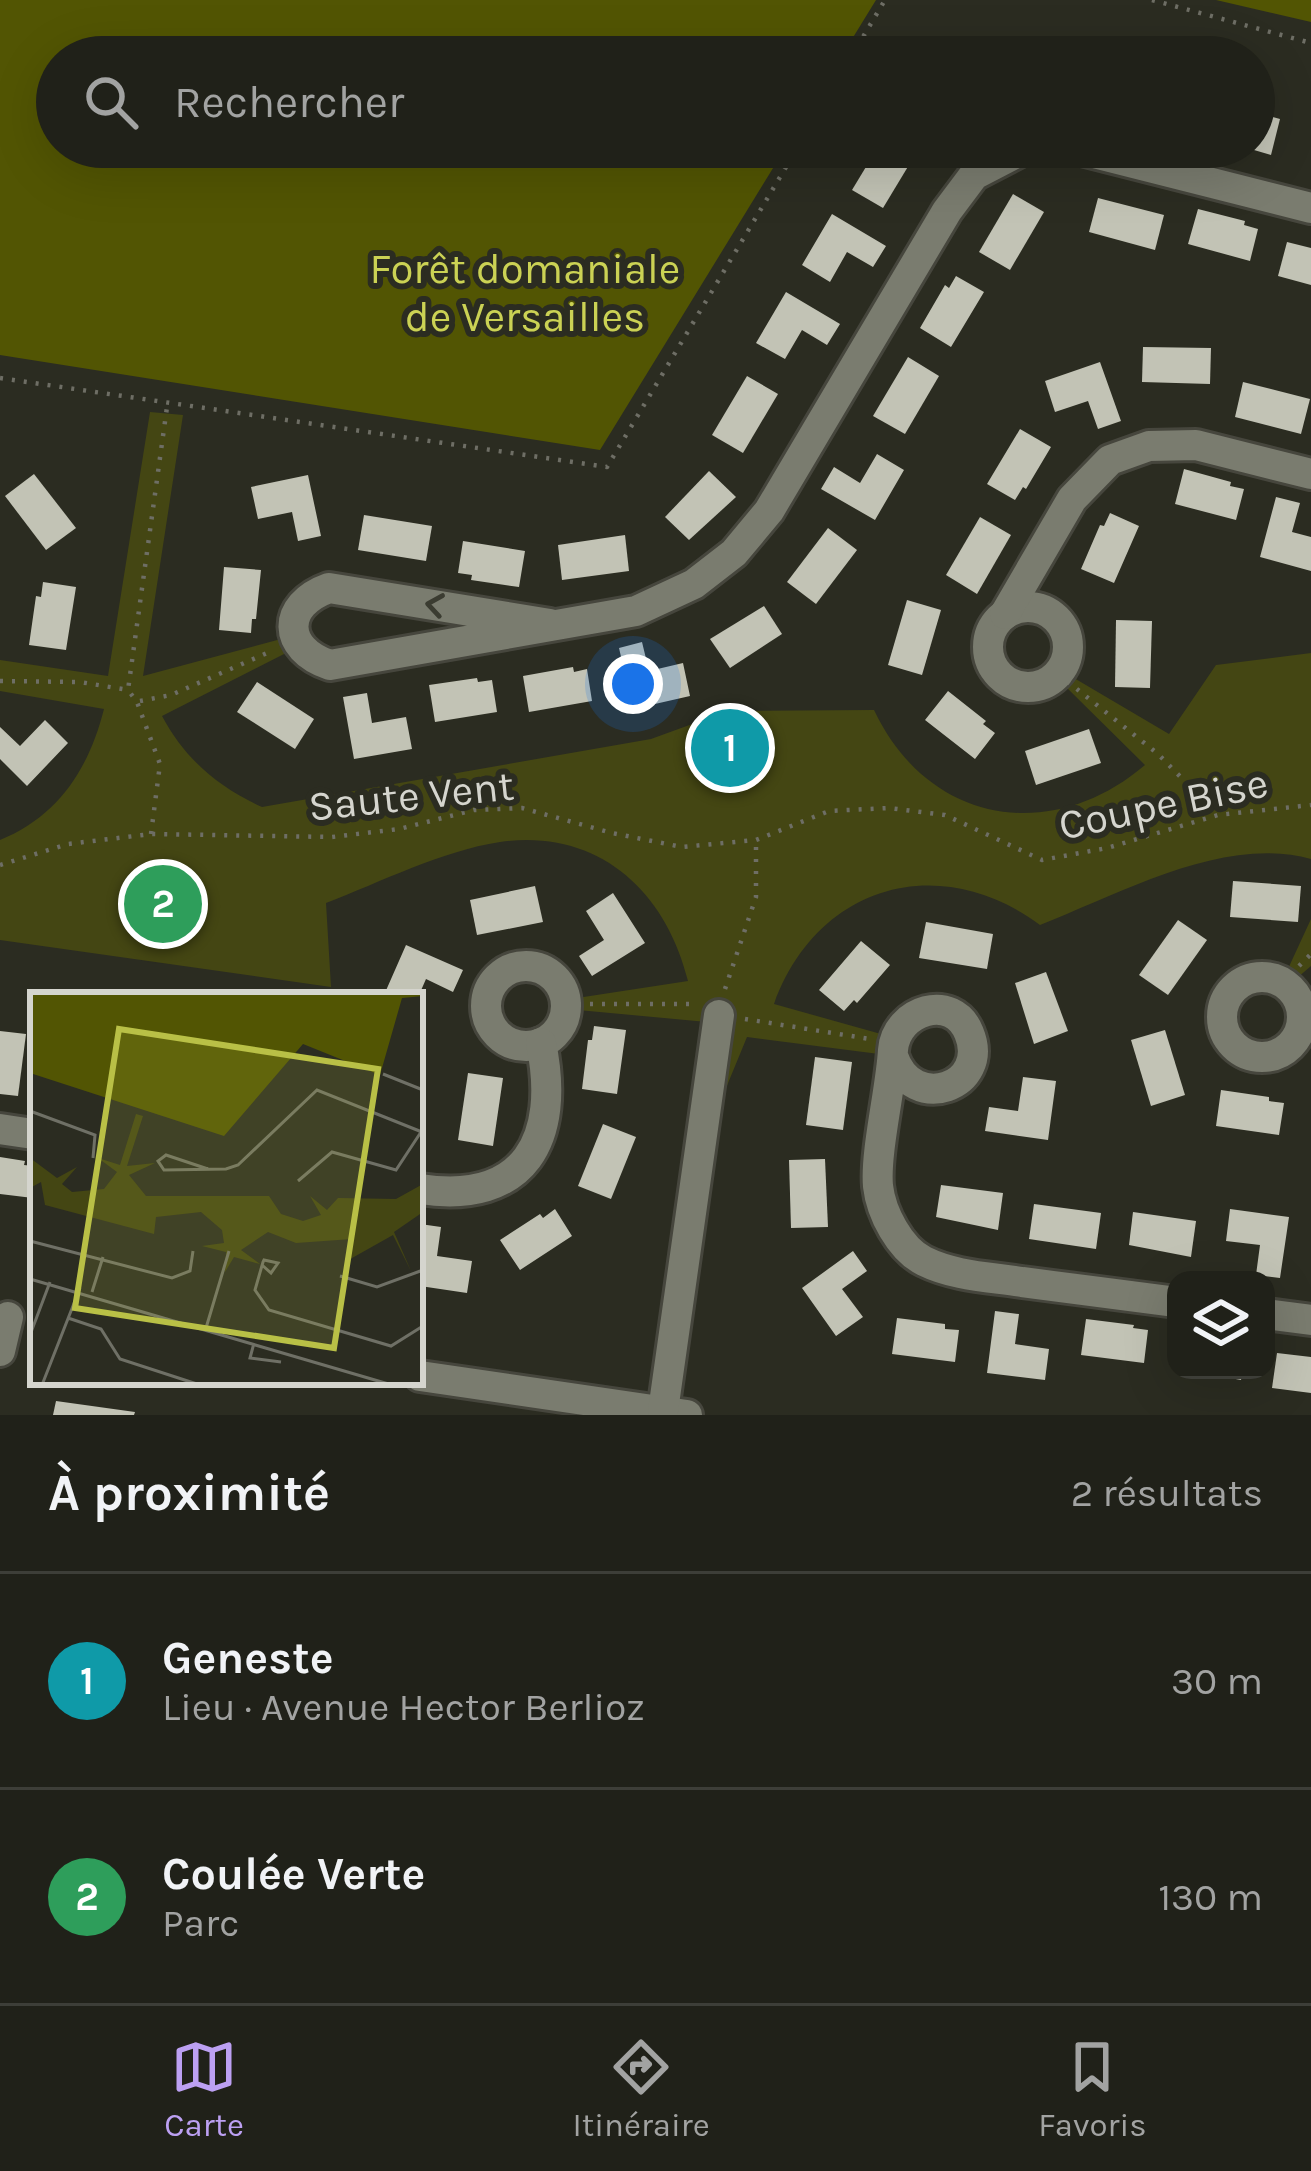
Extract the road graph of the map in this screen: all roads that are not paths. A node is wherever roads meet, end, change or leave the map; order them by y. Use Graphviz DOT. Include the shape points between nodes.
graph roads {
  1 [pos="987,168"];
  2 [pos="1153,168"];
  3 [pos="1311,208"];
  4 [pos="1311,474"];
  5 [pos="1050,539"];
  6 [pos="1005,614"];
  7 [pos="1056,619"];
  8 [pos="550,624"];
  9 [pos="720,1009"];
  10 [pos="541,1043"];
  11 [pos="893,1050"];
  12 [pos="1299,1056"];
  13 [pos="0,1129"];
  14 [pos="30,1133"];
  15 [pos="423,1190"];
  16 [pos="1167,1301"];
  17 [pos="1275,1315"];
  18 [pos="14,1318"];
  19 [pos="1311,1320"];
  20 [pos="0,1351"];
  21 [pos="423,1376"];
  22 [pos="673,1403"];
  1 -- 8 [label="street" via="947,211 769,511 734,553 694,584 636,611"];
  2 -- 3 [label="street"];
  4 -- 5 [label="street" via="1196,445 1149,446 1110,460 1072,500"];
  5 -- 6 [label="street"];
  5 -- 7 [label="street"];
  6 -- 7 [label="street" via="1037,608"];
  6 -- 7 [label="street" via="988,648 997,672 1018,686 1058,674 1068,641"];
  8 -- 8 [label="street, one-way" via="329,588 306,596 297,610 296,641 330,665"];
  9 -- 22 [label="street"];
  10 -- 10 [label="street" via="502,1038 488,1016 489,990 507,970 534,966 557,980 566,1004 560,1028"];
  10 -- 15 [label="street" via="548,1078 538,1144 518,1170 489,1189"];
  11 -- 16 [label="street" via="878,1185 890,1225 920,1260 959,1274"];
  12 -- 12 [label="street" via="1237,1049 1228,1039 1225,1000 1256,978 1282,983 1302,1015"];
  13 -- 14 [label="street"];
  17 -- 19 [label="street"];
  18 -- 20 [label="street"];
  21 -- 22 [label="street"];
}
